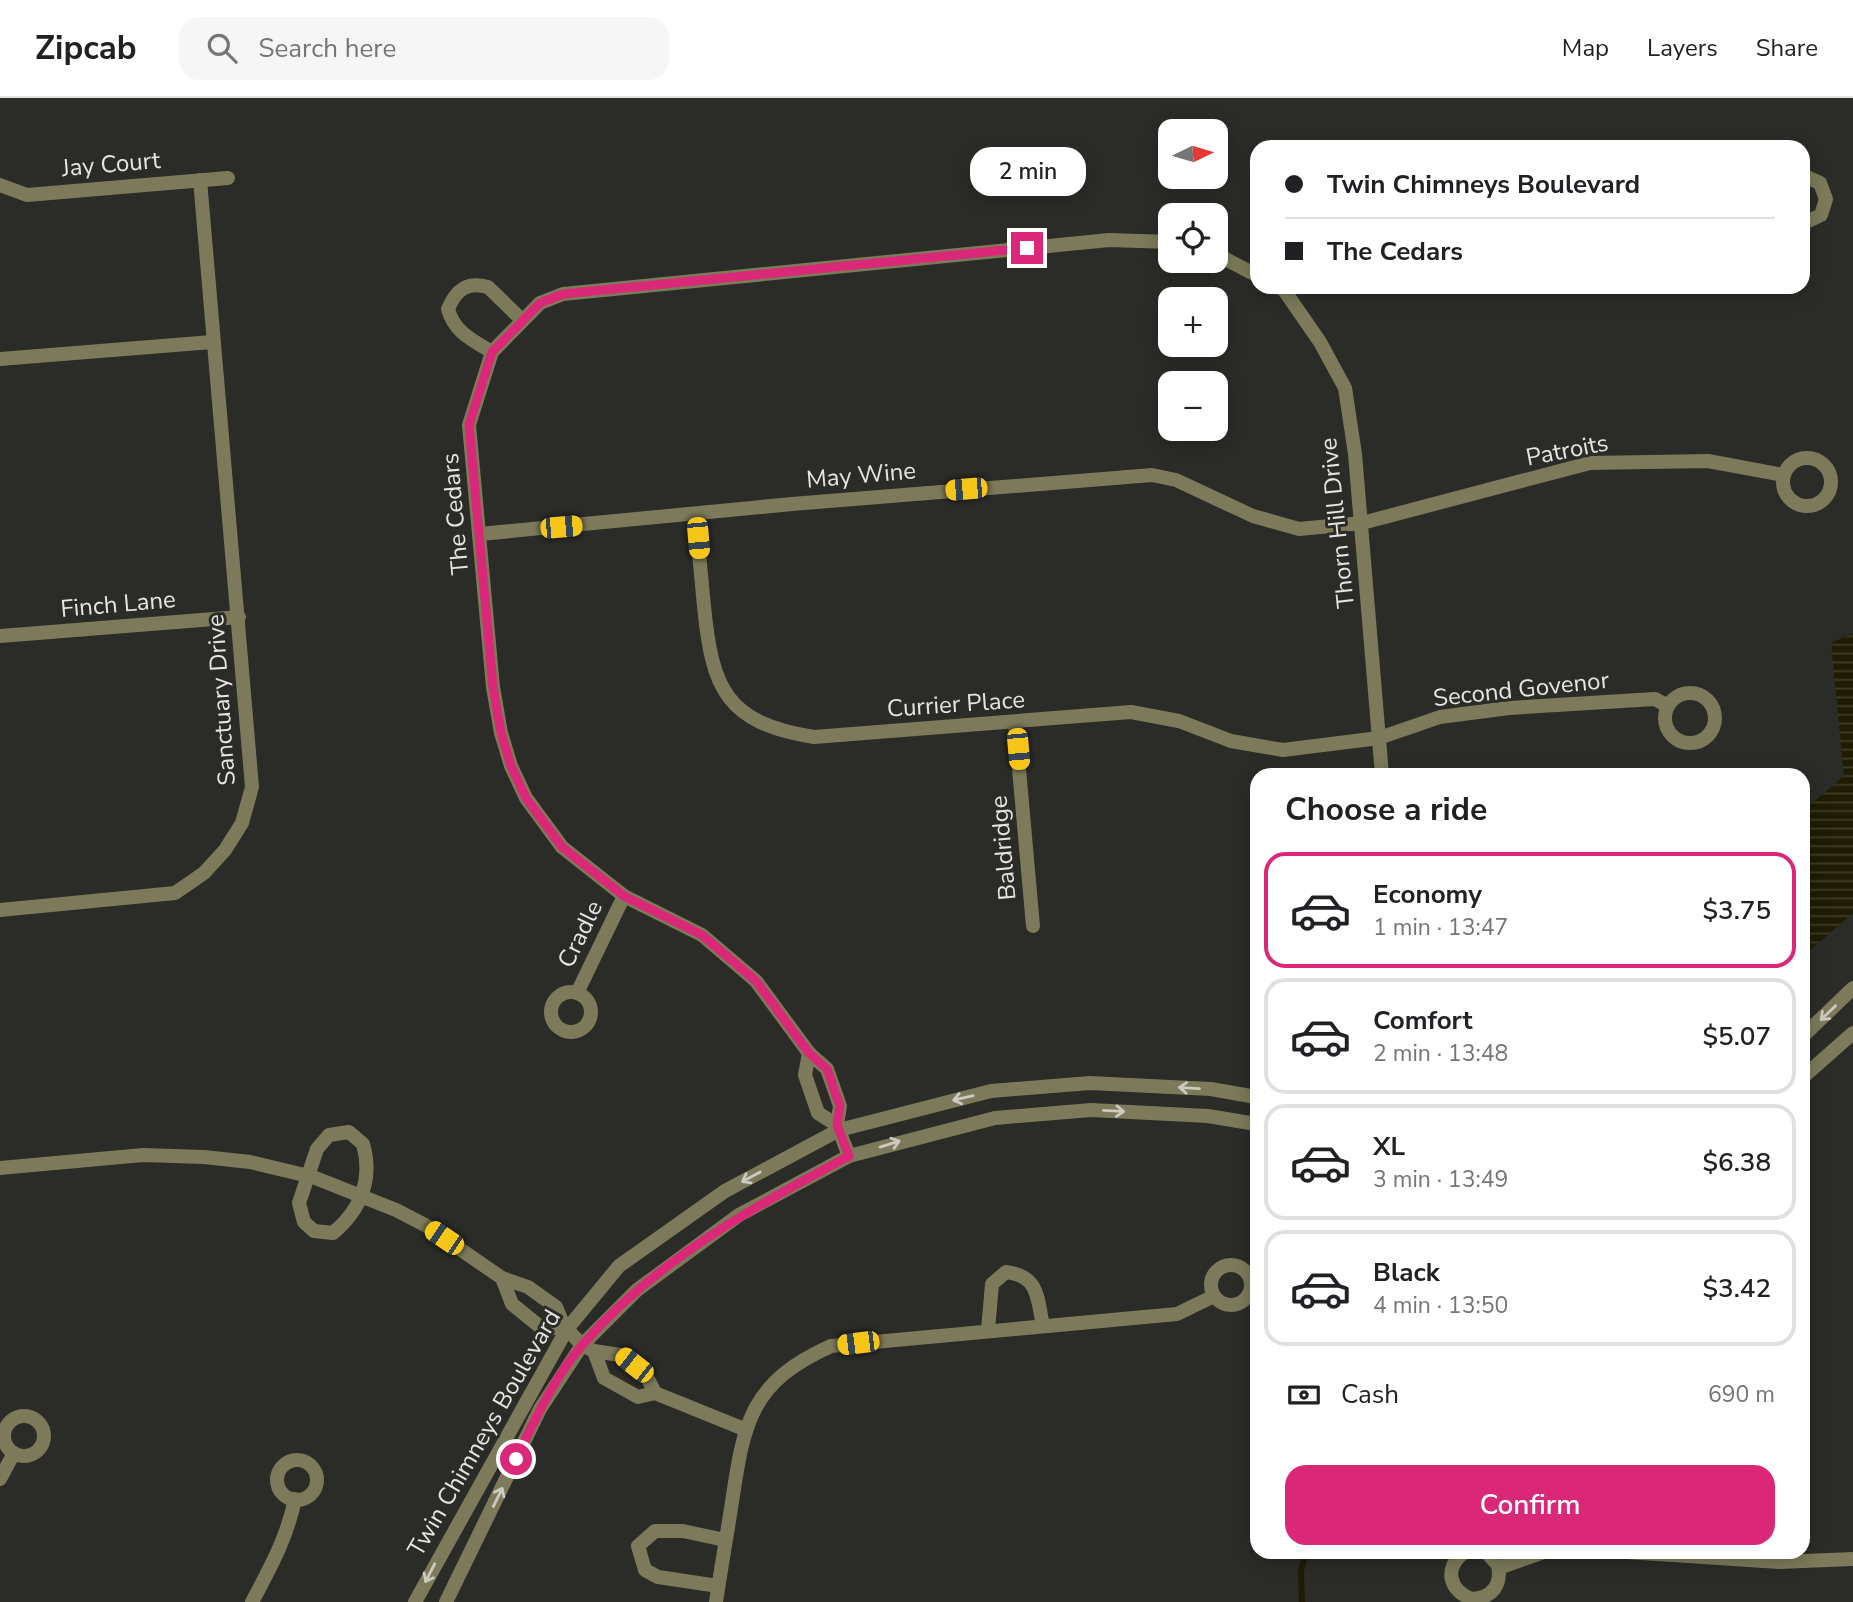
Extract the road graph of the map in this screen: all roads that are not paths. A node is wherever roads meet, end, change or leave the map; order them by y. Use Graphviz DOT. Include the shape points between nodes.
graph roads {
  1 [pos="228,177"];
  2 [pos="1810,179"];
  3 [pos="200,180"];
  4 [pos="0,185"];
  5 [pos="1810,222"];
  6 [pos="1158,242"];
  7 [pos="1228,260"];
  8 [pos="1250,272"];
  9 [pos="1287,294"];
  10 [pos="522,320"];
  11 [pos="212,342"];
  12 [pos="492,352"];
  13 [pos="0,359"];
  14 [pos="1783,475"];
  15 [pos="696,514"];
  16 [pos="1362,523"];
  17 [pos="480,534"];
  18 [pos="239,617"];
  19 [pos="0,636"];
  20 [pos="1668,706"];
  21 [pos="1015,724"];
  22 [pos="1379,738"];
  23 [pos="1381,768"];
  24 [pos="624,896"];
  25 [pos="0,910"];
  26 [pos="1033,926"];
  27 [pos="1853,988"];
  28 [pos="577,993"];
  29 [pos="1810,1029"];
  30 [pos="1853,1033"];
  31 [pos="809,1053"];
  32 [pos="1810,1070"];
  33 [pos="1250,1096"];
  34 [pos="1250,1123"];
  35 [pos="838,1128"];
  36 [pos="849,1156"];
  37 [pos="0,1168"];
  38 [pos="309,1176"];
  39 [pos="362,1195"];
  40 [pos="502,1278"];
  41 [pos="1214,1296"];
  42 [pos="1043,1326"];
  43 [pos="565,1328"];
  44 [pos="988,1330"];
  45 [pos="588,1348"];
  46 [pos="655,1393"];
  47 [pos="744,1429"];
  48 [pos="14,1453"];
  49 [pos="0,1479"];
  50 [pos="295,1499"];
  51 [pos="725,1540"];
  52 [pos="1458,1559"];
  53 [pos="1492,1559"];
  54 [pos="1524,1559"];
  55 [pos="1733,1559"];
  56 [pos="1853,1559"];
  57 [pos="1499,1568"];
  58 [pos="718,1586"];
  59 [pos="252,1602"];
  60 [pos="415,1602"];
  61 [pos="446,1602"];
  62 [pos="716,1602"];
  1 -- 3 [label="street, Jay Court"];
  2 -- 5 [label="street" via="1820,183 1826,199 1821,215"];
  3 -- 4 [label="street, Jay Court" via="27,195"];
  3 -- 11 [label="street, Sanctuary Drive"];
  6 -- 10 [label="street, The Cedars" via="1109,240 563,294 540,303"];
  7 -- 8 [label="street"];
  9 -- 16 [label="street, Thorn Hill Drive" via="1345,388"];
  10 -- 12 [label="street, The Cedars"];
  10 -- 12 [label="street" via="488,287 465,286 455,293 448,309 452,321 464,335"];
  11 -- 13 [label="street"];
  11 -- 18 [label="street, Sanctuary Drive"];
  12 -- 17 [label="street, The Cedars" via="469,425"];
  14 -- 16 [label="street, Patroits" via="1708,461 1590,463"];
  15 -- 16 [label="street, May Wine" via="1152,475 1197,488 1253,516 1299,529"];
  15 -- 17 [label="street, May Wine"];
  15 -- 21 [label="street, Currier Place" via="709,656 724,692 751,718 782,732 814,737"];
  16 -- 22 [label="street, Thorn Hill Drive"];
  17 -- 24 [label="street, The Cedars" via="493,687 511,766 526,798 562,847"];
  18 -- 19 [label="street, Finch Lane"];
  18 -- 25 [label="street, Sanctuary Drive" via="252,787 242,823 225,850 204,873 174,893"];
  20 -- 22 [label="street, Second Govenor" via="1655,699 1509,708 1440,717"];
  21 -- 22 [label="street, Currier Place" via="1131,712 1179,721 1231,741 1283,750"];
  21 -- 26 [label="street, Baldridge"];
  22 -- 23 [label="street, Thorn Hill Drive"];
  24 -- 28 [label="street, Cradle"];
  24 -- 31 [label="street, The Cedars" via="702,935 756,981"];
  27 -- 29 [label="street, one-way"];
  30 -- 32 [label="street"];
  31 -- 35 [label="street, The Cedars" via="827,1069 840,1106"];
  31 -- 35 [label="street, The Cedars" via="805,1075 818,1113"];
  33 -- 35 [label="street, Twin Chimneys Boulevard, one-way" via="1211,1089 1090,1083 991,1091"];
  36 -- 34 [label="street, Twin Chimneys Boulevard, one-way" via="995,1118 1091,1110 1208,1116"];
  35 -- 36 [label="street, The Cedars"];
  35 -- 43 [label="street, Twin Chimneys Boulevard, one-way" via="725,1191 641,1249 604,1282"];
  36 -- 45 [label="street, Twin Chimneys Boulevard" via="739,1215 637,1290"];
  37 -- 38 [label="street" via="155,1155 250,1162"];
  38 -- 39 [label="street"];
  38 -- 39 [label="street" via="299,1203 303,1222 314,1231 333,1233 349,1220"];
  38 -- 39 [label="street" via="317,1149 329,1135 349,1132 363,1143 368,1159"];
  39 -- 40 [label="street" via="425,1225"];
  40 -- 43 [label="street" via="528,1287 556,1307"];
  40 -- 43 [label="street" via="512,1304 544,1330"];
  41 -- 42 [label="street" via="1177,1314"];
  42 -- 44 [label="street"];
  42 -- 44 [label="street" via="1032,1283 1021,1274 1006,1272 992,1284"];
  43 -- 45 [label="street"];
  43 -- 60 [label="street, Twin Chimneys Boulevard, one-way"];
  44 -- 47 [label="street" via="831,1346 799,1360 774,1382"];
  45 -- 46 [label="street" via="621,1355 646,1375"];
  45 -- 46 [label="street" via="604,1378 638,1397"];
  61 -- 45 [label="street, Twin Chimneys Boulevard, one-way" via="540,1409"];
  46 -- 47 [label="street"];
  47 -- 51 [label="street"];
  48 -- 49 [label="street"];
  50 -- 59 [label="street" via="277,1556"];
  51 -- 58 [label="street"];
  51 -- 58 [label="street" via="683,1531 655,1531 639,1546 645,1570 658,1577"];
  52 -- 57 [label="street" via="1451,1578 1457,1591 1472,1599 1488,1595 1499,1582"];
  53 -- 57 [label="street"];
  54 -- 57 [label="street"];
  55 -- 56 [label="street"];
  58 -- 62 [label="street"];
}
